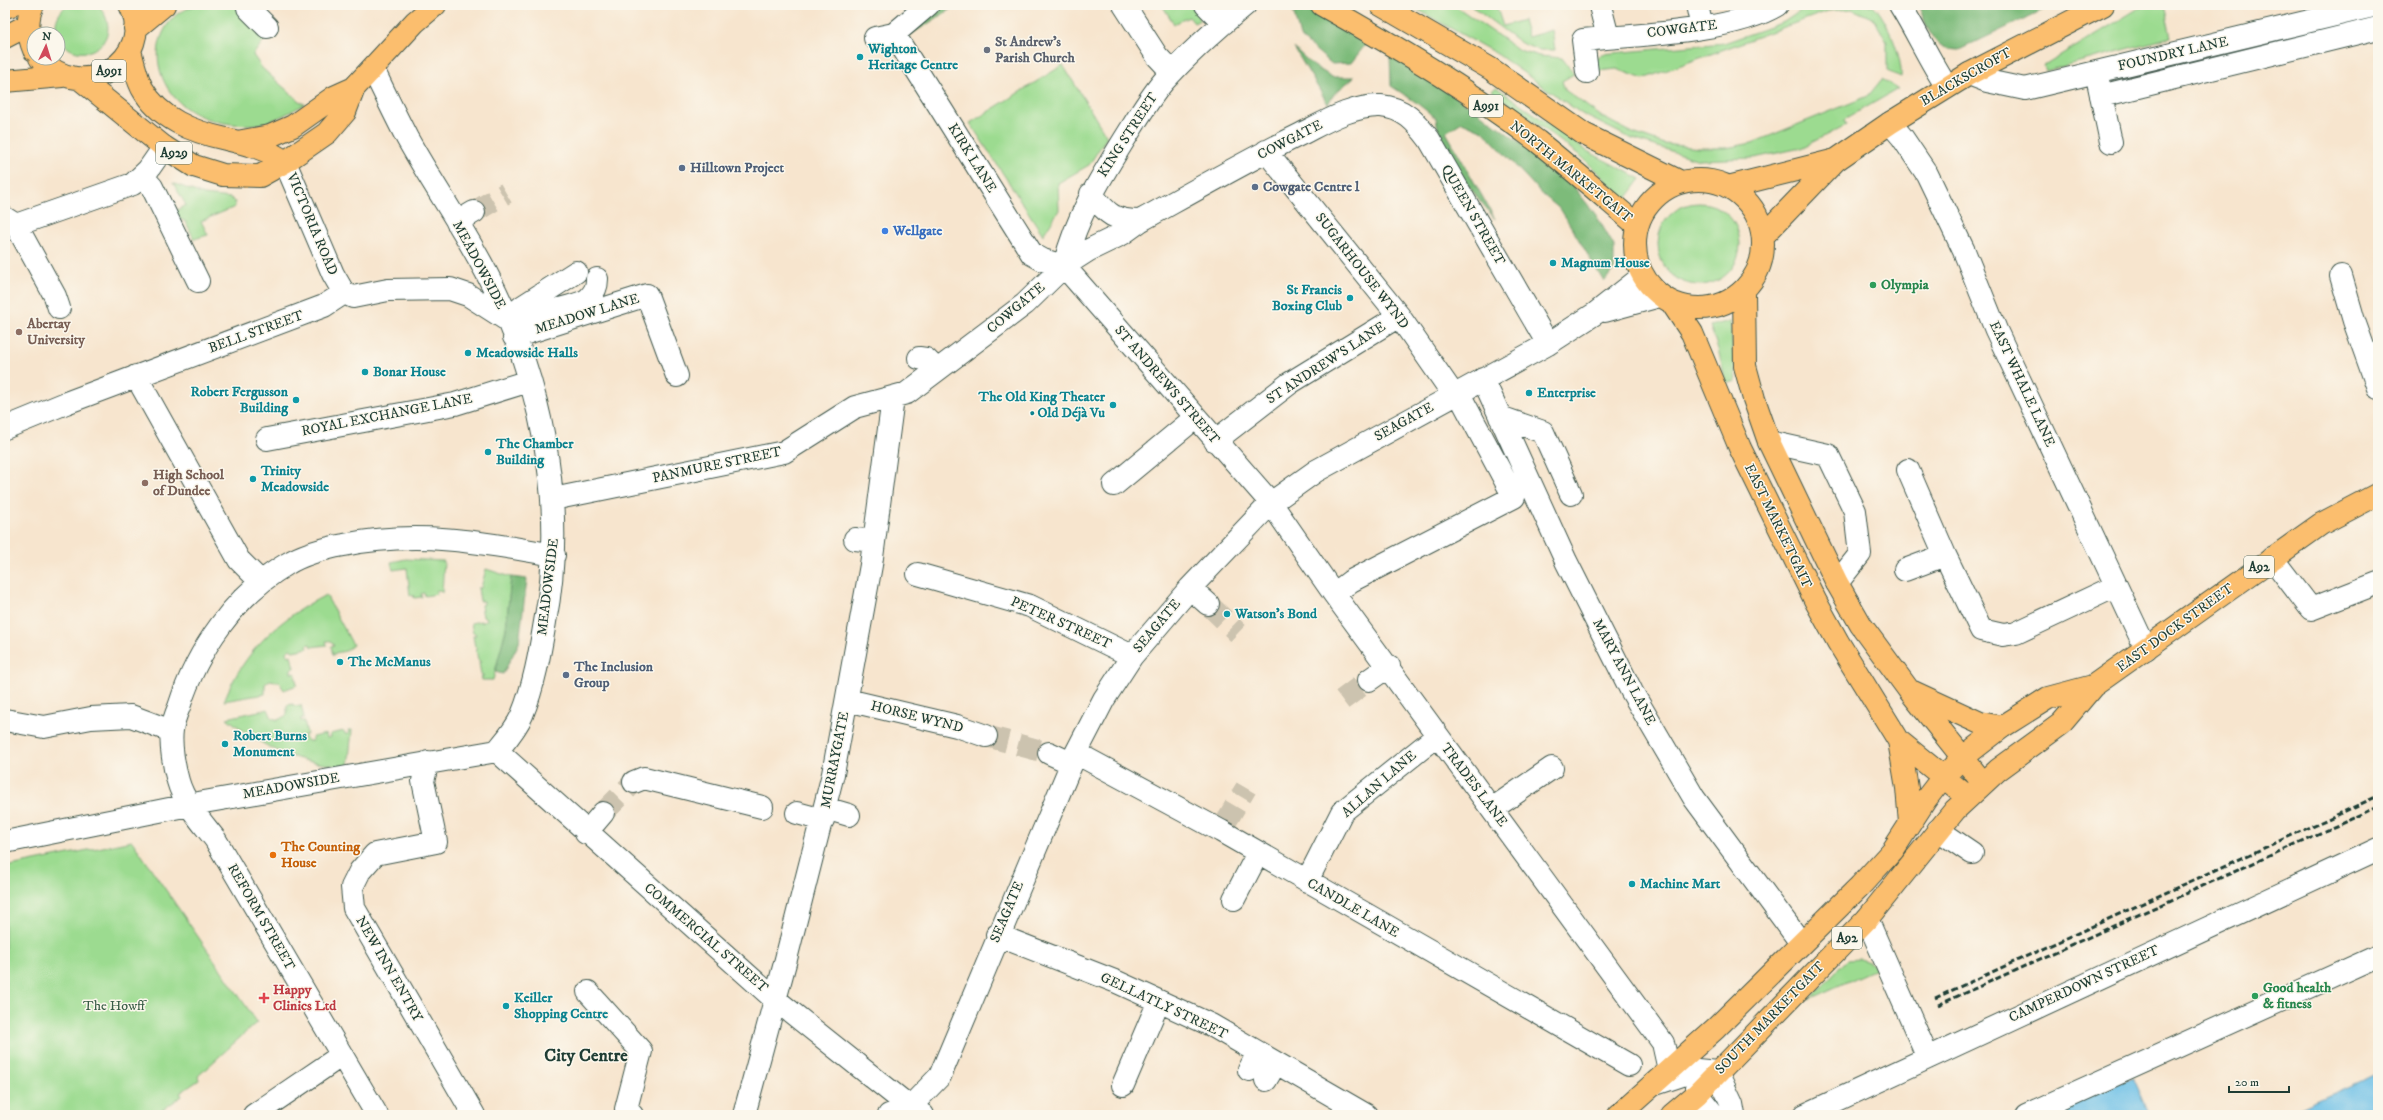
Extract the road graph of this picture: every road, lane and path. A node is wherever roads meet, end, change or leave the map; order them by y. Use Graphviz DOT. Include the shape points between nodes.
graph roads {
  1 [pos="11,5"];
  2 [pos="130,5"];
  3 [pos="164,5"];
  4 [pos="250,5"];
  5 [pos="435,5"];
  6 [pos="928,5"];
  7 [pos="1124,5"];
  8 [pos="1206,5"];
  9 [pos="1245,5"];
  10 [pos="1322,5"];
  11 [pos="1381,5"];
  12 [pos="1697,5"];
  13 [pos="1777,5"];
  14 [pos="1900,5"];
  15 [pos="2103,5"];
  16 [pos="2377,5"];
  17 [pos="1600,6"];
  18 [pos="5,7"];
  19 [pos="31,15"];
  20 [pos="1224,23"];
  21 [pos="31,26"];
  22 [pos="267,27"];
  23 [pos="1702,28"];
  24 [pos="2378,28"];
  25 [pos="5,37"];
  26 [pos="1608,37"];
  27 [pos="132,40"];
  28 [pos="46,66"];
  29 [pos="373,69"];
  30 [pos="1172,72"];
  31 [pos="1587,72"];
  32 [pos="2096,72"];
  33 [pos="1969,74"];
  34 [pos="71,78"];
  35 [pos="5,81"];
  36 [pos="1947,87"];
  37 [pos="354,88"];
  38 [pos="2101,96"];
  39 [pos="1381,106"];
  40 [pos="1890,123"];
  41 [pos="238,142"];
  42 [pos="2111,142"];
  43 [pos="164,147"];
  44 [pos="1266,152"];
  45 [pos="1836,160"];
  46 [pos="285,162"];
  47 [pos="142,176"];
  48 [pos="1681,182"];
  49 [pos="1728,186"];
  50 [pos="1091,194"];
  51 [pos="10,221"];
  52 [pos="1140,221"];
  53 [pos="1637,225"];
  54 [pos="1763,236"];
  55 [pos="1064,266"];
  56 [pos="576,272"];
  57 [pos="486,273"];
  58 [pos="1643,276"];
  59 [pos="2341,276"];
  60 [pos="596,279"];
  61 [pos="198,281"];
  62 [pos="450,289"];
  63 [pos="1744,291"];
  64 [pos="344,293"];
  65 [pos="1666,300"];
  66 [pos="59,308"];
  67 [pos="1596,313"];
  68 [pos="1399,316"];
  69 [pos="510,328"];
  70 [pos="1548,344"];
  71 [pos="919,358"];
  72 [pos="937,370"];
  73 [pos="136,376"];
  74 [pos="677,376"];
  75 [pos="1483,379"];
  76 [pos="529,381"];
  77 [pos="2378,388"];
  78 [pos="886,393"];
  79 [pos="1456,393"];
  80 [pos="1500,417"];
  81 [pos="1195,418"];
  82 [pos="5,428"];
  83 [pos="267,439"];
  84 [pos="1215,441"];
  85 [pos="1769,442"];
  86 [pos="1908,470"];
  87 [pos="1114,485"];
  88 [pos="1571,494"];
  89 [pos="2378,494"];
  90 [pos="553,499"];
  91 [pos="1271,503"];
  92 [pos="554,555"];
  93 [pos="1945,555"];
  94 [pos="2272,558"];
  95 [pos="1905,570"];
  96 [pos="918,574"];
  97 [pos="261,582"];
  98 [pos="1837,583"];
  99 [pos="2378,583"];
  100 [pos="2116,586"];
  101 [pos="1190,588"];
  102 [pos="1334,594"];
  103 [pos="1208,604"];
  104 [pos="2146,649"];
  105 [pos="1132,656"];
  106 [pos="1389,666"];
  107 [pos="1369,680"];
  108 [pos="2093,686"];
  109 [pos="1908,690"];
  110 [pos="847,700"];
  111 [pos="5,720"];
  112 [pos="2002,727"];
  113 [pos="172,730"];
  114 [pos="986,736"];
  115 [pos="1437,736"];
  116 [pos="1899,741"];
  117 [pos="497,751"];
  118 [pos="1049,754"];
  119 [pos="1073,758"];
  120 [pos="1962,758"];
  121 [pos="428,762"];
  122 [pos="1552,768"];
  123 [pos="1943,776"];
  124 [pos="634,782"];
  125 [pos="1983,783"];
  126 [pos="1968,797"];
  127 [pos="189,805"];
  128 [pos="762,807"];
  129 [pos="1492,809"];
  130 [pos="603,813"];
  131 [pos="797,813"];
  132 [pos="824,814"];
  133 [pos="849,815"];
  134 [pos="1910,823"];
  135 [pos="1938,830"];
  136 [pos="586,833"];
  137 [pos="5,842"];
  138 [pos="2378,848"];
  139 [pos="1258,853"];
  140 [pos="1972,853"];
  141 [pos="1307,881"];
  142 [pos="1234,899"];
  143 [pos="1867,919"];
  144 [pos="997,935"];
  145 [pos="1801,943"];
  146 [pos="2378,956"];
  147 [pos="588,992"];
  148 [pos="776,999"];
  149 [pos="1159,1001"];
  150 [pos="1699,1044"];
  151 [pos="342,1055"];
  152 [pos="1928,1058"];
  153 [pos="1629,1065"];
  154 [pos="1707,1071"];
  155 [pos="1661,1077"];
  156 [pos="1124,1085"];
  157 [pos="1697,1094"];
  158 [pos="917,1111"];
  159 [pos="254,1115"];
  160 [pos="377,1115"];
  161 [pos="474,1115"];
  162 [pos="632,1115"];
  163 [pos="744,1115"];
  164 [pos="890,1115"];
  165 [pos="1366,1115"];
  166 [pos="1619,1115"];
  167 [pos="1672,1115"];
  168 [pos="1714,1115"];
  169 [pos="1734,1115"];
  170 [pos="1804,1115"];
  171 [pos="2026,1115"];
  1 -- 18 [label="main road"];
  2 -- 27 [label="main road"];
  3 -- 27 [label="main road"];
  4 -- 22 [label="street" via="248,8"];
  5 -- 29 [label="main road, VICTORIA ROAD / A929" via="415,22"];
  6 -- 55 [label="street, KIRK LANE" via="883,34 1032,254"];
  7 -- 30 [label="street" via="1158,56"];
  8 -- 20 [label="street"];
  9 -- 20 [label="street, KING STREET"];
  10 -- 53 [label="main road, NORTH MARKETGAIT / A991" via="1459,86 1537,142"];
  11 -- 48 [label="main road, A991" via="1491,69 1584,134"];
  12 -- 23 [label="street"];
  13 -- 23 [label="street, COWGATE" via="1736,21"];
  14 -- 36 [label="street" via="1916,30 1929,60"];
  15 -- 33 [label="main road, BLACKSCROFT"];
  16 -- 32 [label="street, FOUNDRY LANE"];
  17 -- 26 [label="street"];
  19 -- 21 [label="main road"];
  19 -- 25 [label="main road"];
  20 -- 30 [label="street, KING STREET"];
  23 -- 26 [label="street, COWGATE"];
  24 -- 38 [label="street"];
  26 -- 31 [label="street, COWGATE" via="1583,40"];
  27 -- 34 [label="main road, A991" via="122,61 111,70 96,78"];
  27 -- 41 [label="main road, A929" via="143,90 167,115 178,124 199,134"];
  28 -- 34 [label="main road"];
  29 -- 37 [label="main road, VICTORIA ROAD / A929"];
  29 -- 57 [label="street, MEADOWSIDE" via="408,140 465,217"];
  30 -- 50 [label="street, KING STREET" via="1140,114"];
  32 -- 33 [label="street, FOUNDRY LANE" via="2025,89 1987,81"];
  32 -- 38 [label="street"];
  33 -- 36 [label="main road, BLACKSCROFT"];
  34 -- 35 [label="main road, A991"];
  34 -- 43 [label="main road, A929"];
  36 -- 40 [label="main road, BLACKSCROFT"];
  37 -- 41 [label="main road, VICTORIA ROAD / A929" via="334,98 293,126 270,136"];
  37 -- 46 [label="main road, VICTORIA ROAD / A929" via="345,112 327,133"];
  38 -- 42 [label="street"];
  39 -- 44 [label="street, COWGATE" via="1363,107 1339,116"];
  39 -- 70 [label="street, QUEEN STREET" via="1398,110 1413,119 1429,139"];
  40 -- 45 [label="main road, BLACKSCROFT"];
  40 -- 100 [label="street, EAST WHALE LANE" via="1927,174 1964,251 1996,330"];
  41 -- 46 [label="main road" via="272,152"];
  43 -- 46 [label="main road, A929" via="194,166 223,175 260,176"];
  43 -- 47 [label="street"];
  44 -- 52 [label="street, COWGATE"];
  44 -- 68 [label="street, SUGARHOUSE WYND"];
  45 -- 49 [label="main road, BLACKSCROFT"];
  45 -- 54 [label="main road, BLACKSCROFT"];
  46 -- 64 [label="street, VICTORIA ROAD" via="332,274"];
  47 -- 51 [label="street" via="133,184"];
  47 -- 61 [label="street" via="152,186"];
  48 -- 49 [label="main road" via="1713,181"];
  48 -- 53 [label="main road" via="1662,191 1647,206"];
  49 -- 54 [label="main road" via="1745,199 1757,216"];
  50 -- 52 [label="street" via="1113,217 1124,221"];
  50 -- 55 [label="street, KING STREET" via="1079,216"];
  51 -- 66 [label="street" via="55,296"];
  52 -- 55 [label="street, COWGATE" via="1122,234 1088,250"];
  53 -- 58 [label="main road" via="1634,242 1636,260"];
  54 -- 63 [label="main road" via="1762,256 1756,275"];
  55 -- 72 [label="street, COWGATE" via="1025,304"];
  55 -- 81 [label="street, ST ANDREWS STREET"];
  56 -- 69 [label="street" via="523,306"];
  57 -- 62 [label="street"];
  57 -- 69 [label="street, MEADOWSIDE"];
  58 -- 65 [label="main road"];
  58 -- 67 [label="street, SEAGATE"];
  59 -- 77 [label="street"];
  60 -- 69 [label="street" via="597,288 588,300 527,316"];
  62 -- 64 [label="street" via="388,290 354,297"];
  62 -- 69 [label="street" via="468,295"];
  63 -- 65 [label="main road" via="1722,304 1697,309"];
  63 -- 85 [label="main road, EAST MARKETGAIT" via="1745,366"];
  64 -- 73 [label="street, BELL STREET" via="324,306"];
  65 -- 67 [label="street, SEAGATE"];
  65 -- 116 [label="main road, EAST MARKETGAIT" via="1692,333 1740,448 1816,602"];
  67 -- 70 [label="street, SEAGATE"];
  68 -- 79 [label="street, SUGARHOUSE WYND"];
  68 -- 84 [label="street, ST ANDREW'S LANE" via="1290,383"];
  69 -- 74 [label="street, MEADOW LANE" via="647,295"];
  69 -- 76 [label="street, MEADOWSIDE"];
  70 -- 75 [label="street, SEAGATE"];
  71 -- 72 [label="street" via="926,359"];
  72 -- 78 [label="street, COWGATE" via="907,393"];
  73 -- 82 [label="street, BELL STREET"];
  73 -- 97 [label="street" via="239,560"];
  75 -- 79 [label="street, SEAGATE"];
  75 -- 80 [label="street, MARY ANN LANE"];
  76 -- 83 [label="street, ROYAL EXCHANGE LANE" via="455,404"];
  76 -- 90 [label="street, MEADOWSIDE" via="547,454"];
  78 -- 90 [label="street, PANMURE STREET" via="855,407 784,452"];
  78 -- 110 [label="street, MURRAYGATE" via="864,540 880,566"];
  79 -- 91 [label="street, SEAGATE" via="1316,471"];
  79 -- 102 [label="street, SUGARHOUSE WYND" via="1514,497 1351,581"];
  80 -- 88 [label="street" via="1543,432"];
  80 -- 145 [label="street, MARY ANN LANE" via="1566,562 1632,692 1694,798"];
  81 -- 84 [label="street, ST ANDREWS STREET"];
  81 -- 87 [label="street"];
  84 -- 91 [label="street, ST ANDREWS STREET"];
  85 -- 98 [label="main road, EAST MARKETGAIT"];
  85 -- 98 [label="street" via="1828,455 1850,497 1855,511 1860,554"];
  86 -- 93 [label="street"];
  89 -- 94 [label="main road, EAST DOCK STREET / A92" via="2321,524"];
  90 -- 92 [label="street, MEADOWSIDE"];
  91 -- 101 [label="street, SEAGATE"];
  91 -- 102 [label="street, TRADES LANE"];
  92 -- 97 [label="street" via="482,542 424,536 396,537 330,548 288,563"];
  92 -- 117 [label="street, MEADOWSIDE" via="547,612 533,677 522,714"];
  93 -- 95 [label="street"];
  93 -- 100 [label="street" via="1981,630 2003,636 2016,633"];
  94 -- 99 [label="street" via="2311,609"];
  94 -- 104 [label="main road, EAST DOCK STREET / A92"];
  96 -- 105 [label="street, PETER STREET" via="1030,606"];
  97 -- 113 [label="street" via="238,603 214,634 188,677"];
  98 -- 109 [label="main road, EAST MARKETGAIT" via="1861,625"];
  100 -- 104 [label="street, EAST WHALE LANE"];
  101 -- 103 [label="street"];
  101 -- 105 [label="street, SEAGATE"];
  102 -- 106 [label="street, TRADES LANE"];
  104 -- 108 [label="main road, EAST DOCK STREET / A92"];
  105 -- 119 [label="street, SEAGATE" via="1104,699"];
  106 -- 107 [label="street"];
  106 -- 115 [label="street, TRADES LANE"];
  108 -- 112 [label="main road, EAST DOCK STREET / A92" via="2048,698"];
  108 -- 125 [label="main road, EAST DOCK STREET / A92" via="2060,724"];
  109 -- 112 [label="main road" via="1980,722"];
  109 -- 120 [label="main road, EAST MARKETGAIT"];
  110 -- 114 [label="street, HORSE WYND" via="957,726"];
  110 -- 132 [label="street, MURRAYGATE"];
  111 -- 113 [label="street" via="44,727 91,718 131,716"];
  112 -- 120 [label="main road, EAST DOCK STREET / A92"];
  113 -- 127 [label="street" via="178,782"];
  115 -- 129 [label="street, TRADES LANE"];
  115 -- 141 [label="street, ALLAN LANE" via="1342,812"];
  116 -- 123 [label="main road, EAST MARKETGAIT"];
  116 -- 134 [label="main road, EAST MARKETGAIT"];
  117 -- 121 [label="street, MEADOWSIDE"];
  117 -- 136 [label="street, COMMERCIAL STREET"];
  118 -- 119 [label="street"];
  119 -- 139 [label="street, CANDLE LANE" via="1223,828"];
  119 -- 144 [label="street, SEAGATE"];
  120 -- 123 [label="main road, EAST DOCK STREET / A92"];
  120 -- 125 [label="main road, EAST MARKETGAIT"];
  121 -- 127 [label="street, MEADOWSIDE"];
  121 -- 161 [label="street, NEW INN ENTRY" via="423,781 436,842 375,854 360,871 352,887 354,908"];
  122 -- 129 [label="street"];
  123 -- 126 [label="main road, EAST MARKETGAIT"];
  123 -- 134 [label="main road, EAST DOCK STREET / A92"];
  124 -- 128 [label="street" via="644,778"];
  125 -- 126 [label="main road, EAST DOCK STREET / A92"];
  126 -- 135 [label="main road, SOUTH MARKETGAIT / A92"];
  127 -- 137 [label="street, MEADOWSIDE"];
  127 -- 151 [label="street, REFORM STREET" via="215,839"];
  129 -- 155 [label="street, TRADES LANE" via="1663,1043"];
  130 -- 136 [label="street"];
  131 -- 132 [label="street"];
  132 -- 133 [label="street"];
  132 -- 148 [label="street, MURRAYGATE"];
  134 -- 145 [label="main road, A92" via="1884,860"];
  135 -- 140 [label="street"];
  135 -- 143 [label="main road, SOUTH MARKETGAIT / A92"];
  136 -- 148 [label="street, COMMERCIAL STREET"];
  138 -- 152 [label="street, CAMPERDOWN STREET"];
  139 -- 141 [label="street, CANDLE LANE"];
  139 -- 142 [label="street"];
  141 -- 153 [label="street, CANDLE LANE"];
  143 -- 152 [label="street"];
  143 -- 154 [label="main road, SOUTH MARKETGAIT / A92"];
  144 -- 149 [label="street, GELLATLY STREET"];
  144 -- 158 [label="street, SEAGATE" via="940,1076"];
  145 -- 150 [label="main road, A92"];
  146 -- 171 [label="street"];
  147 -- 162 [label="street" via="641,1051 626,1109"];
  148 -- 158 [label="street, COMMERCIAL STREET"];
  148 -- 163 [label="street, MURRAYGATE"];
  149 -- 156 [label="street"];
  149 -- 165 [label="street, GELLATLY STREET" via="1211,1025 1262,1066"];
  150 -- 154 [label="street"];
  150 -- 155 [label="main road, A92"];
  151 -- 159 [label="street"];
  151 -- 160 [label="street, REFORM STREET"];
  152 -- 170 [label="street, CAMPERDOWN STREET"];
  154 -- 155 [label="street"];
  154 -- 157 [label="main road, SOUTH MARKETGAIT / A92"];
  154 -- 169 [label="street" via="1732,1104"];
  155 -- 166 [label="main road, A92"];
  157 -- 167 [label="main road, A92"];
  157 -- 168 [label="street"];
  158 -- 164 [label="street"];
}
